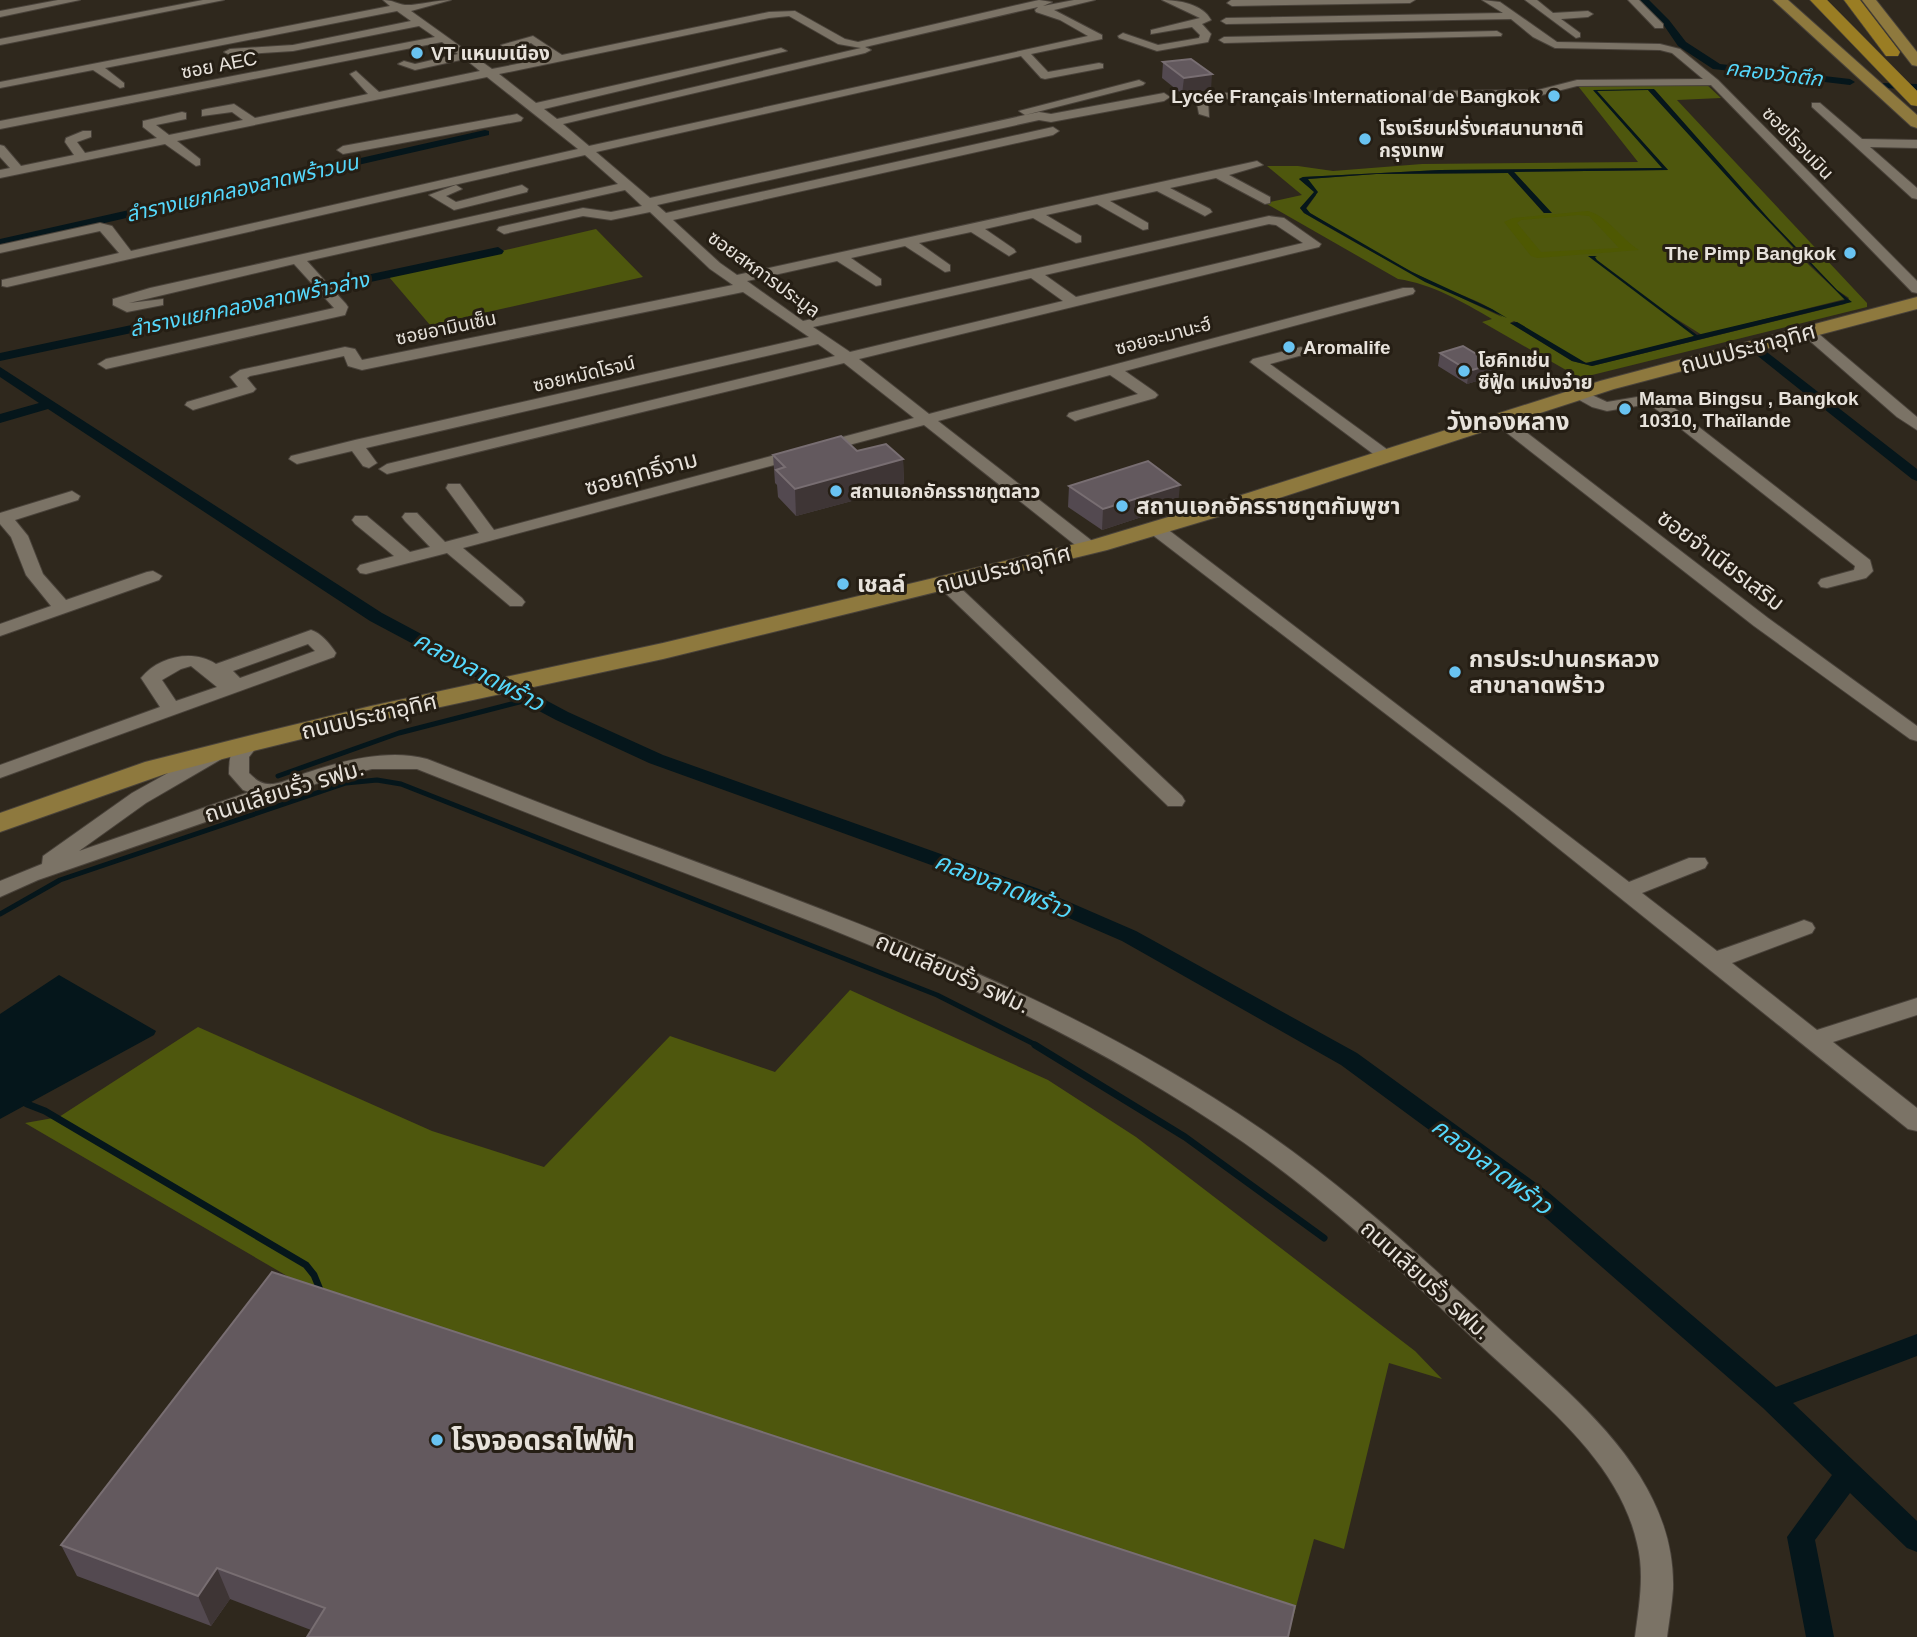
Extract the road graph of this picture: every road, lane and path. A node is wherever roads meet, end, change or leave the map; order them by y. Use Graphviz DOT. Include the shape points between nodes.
graph roads {
  1 [pos="75,0"];
  2 [pos="219,0"];
  3 [pos="427,0"];
  4 [pos="446,0"];
  5 [pos="1090,0"];
  6 [pos="1167,0"];
  7 [pos="1368,0"];
  8 [pos="1410,0"];
  9 [pos="1487,0"];
  10 [pos="1530,0"];
  11 [pos="1633,0"];
  12 [pos="1780,0"];
  13 [pos="1806,0"];
  14 [pos="1852,0"];
  15 [pos="1869,0"];
  16 [pos="1256,1"];
  17 [pos="1311,1"];
  18 [pos="1047,4"];
  19 [pos="1232,4"];
  20 [pos="398,5"];
  21 [pos="1588,13"];
  22 [pos="0,14"];
  23 [pos="1829,14"];
  24 [pos="1511,16"];
  25 [pos="1551,16"];
  26 [pos="1462,17"];
  27 [pos="1381,18"];
  28 [pos="1321,20"];
  29 [pos="1226,21"];
  30 [pos="1267,21"];
  31 [pos="421,22"];
  32 [pos="1194,23"];
  33 [pos="1659,26"];
  34 [pos="1155,32"];
  35 [pos="1602,33"];
  36 [pos="1477,34"];
  37 [pos="1497,34"];
  38 [pos="1576,35"];
  39 [pos="1123,36"];
  40 [pos="1394,36"];
  41 [pos="1538,36"];
  42 [pos="444,38"];
  43 [pos="1224,40"];
  44 [pos="1337,41"];
  45 [pos="0,42"];
  46 [pos="1278,43"];
  47 [pos="1402,46"];
  48 [pos="781,51"];
  49 [pos="222,53"];
  50 [pos="1081,53"];
  51 [pos="465,56"];
  52 [pos="558,57"];
  53 [pos="1028,57"];
  54 [pos="1917,62"];
  55 [pos="530,63"];
  56 [pos="404,64"];
  57 [pos="1099,66"];
  58 [pos="96,67"];
  59 [pos="486,72"];
  60 [pos="356,74"];
  61 [pos="1917,77"];
  62 [pos="5,82"];
  63 [pos="1714,82"];
  64 [pos="121,85"];
  65 [pos="375,95"];
  66 [pos="1164,97"];
  67 [pos="1150,100"];
  68 [pos="1917,101"];
  69 [pos="1816,105"];
  70 [pos="535,107"];
  71 [pos="206,113"];
  72 [pos="1033,113"];
  73 [pos="1205,114"];
  74 [pos="182,116"];
  75 [pos="517,118"];
  76 [pos="252,121"];
  77 [pos="554,123"];
  78 [pos="1917,123"];
  79 [pos="0,125"];
  80 [pos="1053,131"];
  81 [pos="87,134"];
  82 [pos="164,139"];
  83 [pos="1859,144"];
  84 [pos="1917,144"];
  85 [pos="0,149"];
  86 [pos="343,150"];
  87 [pos="586,151"];
  88 [pos="96,153"];
  89 [pos="80,156"];
  90 [pos="197,162"];
  91 [pos="1257,165"];
  92 [pos="18,170"];
  93 [pos="108,170"];
  94 [pos="500,171"];
  95 [pos="0,174"];
  96 [pos="1218,174"];
  97 [pos="475,177"];
  98 [pos="625,186"];
  99 [pos="1159,187"];
  100 [pos="522,189"];
  101 [pos="1917,195"];
  102 [pos="534,198"];
  103 [pos="1099,200"];
  104 [pos="1265,200"];
  105 [pos="650,206"];
  106 [pos="1205,212"];
  107 [pos="1035,214"];
  108 [pos="1143,226"];
  109 [pos="973,228"];
  110 [pos="504,230"];
  111 [pos="1076,239"];
  112 [pos="908,242"];
  113 [pos="0,249"];
  114 [pos="1010,252"];
  115 [pos="128,256"];
  116 [pos="840,257"];
  117 [pos="297,259"];
  118 [pos="946,268"];
  119 [pos="1034,273"];
  120 [pos="7,283"];
  121 [pos="739,284"];
  122 [pos="1917,289"];
  123 [pos="1408,291"];
  124 [pos="158,301"];
  125 [pos="1075,303"];
  126 [pos="1917,303"];
  127 [pos="897,304"];
  128 [pos="803,325"];
  129 [pos="1808,332"];
  130 [pos="821,339"];
  131 [pos="1301,351"];
  132 [pos="848,358"];
  133 [pos="106,364"];
  134 [pos="1112,370"];
  135 [pos="1579,394"];
  136 [pos="192,405"];
  137 [pos="1075,416"];
  138 [pos="928,419"];
  139 [pos="1499,419"];
  140 [pos="1917,425"];
  141 [pos="355,445"];
  142 [pos="1387,456"];
  143 [pos="298,459"];
  144 [pos="369,463"];
  145 [pos="387,469"];
  146 [pos="454,488"];
  147 [pos="72,496"];
  148 [pos="411,517"];
  149 [pos="2,519"];
  150 [pos="361,520"];
  151 [pos="1156,528"];
  152 [pos="490,536"];
  153 [pos="447,548"];
  154 [pos="1090,548"];
  155 [pos="407,558"];
  156 [pos="366,569"];
  157 [pos="153,576"];
  158 [pos="945,583"];
  159 [pos="1827,583"];
  160 [pos="516,602"];
  161 [pos="63,608"];
  162 [pos="0,630"];
  163 [pos="233,688"];
  164 [pos="172,710"];
  165 [pos="1913,728"];
  166 [pos="249,744"];
  167 [pos="220,752"];
  168 [pos="0,772"];
  169 [pos="274,791"];
  170 [pos="1175,801"];
  171 [pos="0,823"];
  172 [pos="1697,863"];
  173 [pos="30,875"];
  174 [pos="0,890"];
  175 [pos="1626,891"];
  176 [pos="1804,928"];
  177 [pos="1714,961"];
  178 [pos="1917,1006"];
  179 [pos="1813,1040"];
  180 [pos="1917,1122"];
  181 [pos="1651,1637"];
  1 -- 22 [label="street"];
  2 -- 45 [label="street"];
  3 -- 20 [label="street"];
  4 -- 20 [label="street"];
  5 -- 18 [label="street"];
  6 -- 32 [label="street" via="1206,18"];
  7 -- 8 [label="street"];
  7 -- 17 [label="street"];
  7 -- 27 [label="street"];
  9 -- 24 [label="street, ซอยโรจนมิน"];
  10 -- 25 [label="street"];
  11 -- 33 [label="street"];
  12 -- 78 [label="main road"];
  13 -- 23 [label="highway"];
  14 -- 61 [label="highway" via="1885,45"];
  15 -- 54 [label="main road"];
  16 -- 17 [label="street"];
  16 -- 19 [label="street"];
  16 -- 30 [label="street"];
  17 -- 28 [label="street"];
  18 -- 52 [label="street" via="867,44 842,42 785,12"];
  18 -- 53 [label="street" via="1098,37"];
  18 -- 77 [label="street"];
  20 -- 31 [label="street, ซอยสหการประมูล"];
  20 -- 58 [label="street"];
  21 -- 25 [label="street"];
  23 -- 68 [label="highway"];
  24 -- 26 [label="street"];
  24 -- 41 [label="street, ซอยโรจนมิน"];
  25 -- 38 [label="street"];
  26 -- 27 [label="street" via="1437,13"];
  26 -- 36 [label="street"];
  27 -- 28 [label="street"];
  27 -- 40 [label="street"];
  28 -- 30 [label="street"];
  28 -- 44 [label="street"];
  29 -- 30 [label="street"];
  30 -- 46 [label="street"];
  31 -- 42 [label="street, ซอยสหการประมูล"];
  31 -- 49 [label="street" via="293,48"];
  32 -- 34 [label="street"];
  32 -- 39 [label="street" via="1206,34 1204,40 1157,48"];
  35 -- 38 [label="street"];
  36 -- 37 [label="street"];
  36 -- 40 [label="street" via="1456,39"];
  38 -- 41 [label="street"];
  40 -- 44 [label="street"];
  40 -- 47 [label="street"];
  41 -- 63 [label="street, ซอยโรจนมิน" via="1566,47 1670,48"];
  42 -- 51 [label="street, ซอยสหการประมูล"];
  42 -- 79 [label="street, ซอย AEC"];
  43 -- 46 [label="street"];
  44 -- 46 [label="street"];
  48 -- 70 [label="street"];
  50 -- 53 [label="street"];
  51 -- 56 [label="street" via="415,67"];
  51 -- 59 [label="street, ซอยสหการประมูล"];
  52 -- 55 [label="street"];
  52 -- 55 [label="street" via="533,39 506,45"];
  53 -- 57 [label="street" via="1045,76"];
  53 -- 87 [label="street"];
  55 -- 59 [label="street"];
  58 -- 62 [label="street"];
  58 -- 64 [label="street"];
  59 -- 65 [label="street"];
  59 -- 70 [label="street, ซอยสหการประมูล"];
  60 -- 65 [label="street"];
  63 -- 73 [label="street" via="1577,83 1538,93 1209,96 1202,99"];
  63 -- 122 [label="street, ซอยโรจนมิน"];
  65 -- 76 [label="street"];
  66 -- 67 [label="street"];
  67 -- 72 [label="street" via="1051,118"];
  67 -- 72 [label="street" via="1133,85"];
  69 -- 83 [label="street"];
  70 -- 77 [label="street, ซอยสหการประมูล"];
  71 -- 76 [label="street" via="234,108"];
  72 -- 105 [label="street" via="703,187"];
  74 -- 82 [label="street" via="148,124"];
  75 -- 86 [label="street"];
  76 -- 82 [label="street"];
  77 -- 87 [label="street, ซอยสหการประมูล"];
  80 -- 105 [label="street"];
  81 -- 89 [label="street" via="72,138"];
  82 -- 88 [label="street"];
  82 -- 90 [label="street"];
  83 -- 84 [label="street"];
  83 -- 101 [label="street"];
  85 -- 92 [label="street"];
  87 -- 94 [label="street"];
  87 -- 98 [label="street, ซอยสหการประมูล"];
  88 -- 89 [label="street"];
  88 -- 93 [label="street"];
  89 -- 92 [label="street"];
  91 -- 96 [label="street"];
  92 -- 95 [label="street"];
  94 -- 97 [label="street"];
  94 -- 100 [label="street"];
  96 -- 99 [label="street"];
  96 -- 104 [label="street"];
  97 -- 100 [label="street" via="481,181 435,195 454,206"];
  97 -- 115 [label="street"];
  98 -- 105 [label="street, ซอยสหการประมูล"];
  98 -- 117 [label="street"];
  99 -- 103 [label="street"];
  99 -- 106 [label="street"];
  100 -- 102 [label="street"];
  103 -- 107 [label="street"];
  103 -- 108 [label="street"];
  105 -- 110 [label="street" via="611,216 583,212"];
  105 -- 121 [label="street, ซอยสหการประมูล"];
  107 -- 109 [label="street"];
  107 -- 111 [label="street"];
  109 -- 112 [label="street"];
  109 -- 114 [label="street"];
  112 -- 116 [label="street"];
  112 -- 118 [label="street"];
  113 -- 115 [label="street" via="100,227 107,229"];
  115 -- 120 [label="street"];
  116 -- 121 [label="street"];
  116 -- 127 [label="street"];
  117 -- 124 [label="street"];
  117 -- 133 [label="street" via="341,307 340,312"];
  119 -- 125 [label="street"];
  119 -- 125 [label="street" via="1269,220 1279,220 1314,244"];
  119 -- 127 [label="street"];
  121 -- 128 [label="street, ซอยสหการประมูล"];
  121 -- 136 [label="street, ซอยอามินเซ็น" via="362,365 353,363 349,351 245,373 238,377 248,389"];
  123 -- 134 [label="street, ซอยอะมานะฮ์"];
  125 -- 132 [label="street"];
  126 -- 129 [label="main road, ถนนประชาอุทิศ"];
  127 -- 128 [label="street"];
  128 -- 130 [label="street, ซอยสหการประมูล"];
  129 -- 135 [label="main road, ถนนประชาอุทิศ"];
  129 -- 140 [label="street"];
  130 -- 132 [label="street, ซอยสหการประมูล"];
  130 -- 141 [label="street, ซอยหมัดโรจน์"];
  131 -- 142 [label="street" via="1258,362"];
  132 -- 138 [label="street, ซอยสหการประมูล"];
  132 -- 145 [label="street"];
  134 -- 137 [label="street" via="1150,395"];
  134 -- 138 [label="street, ซอยอะมานะฮ์"];
  135 -- 139 [label="main road, ถนนประชาอุทิศ"];
  135 -- 159 [label="street" via="1604,406 1645,399 1657,403 1864,564 1862,573"];
  138 -- 152 [label="street, ซอยฤทธิ์งาม"];
  138 -- 154 [label="street, ซอยสหการประมูล"];
  139 -- 142 [label="main road, ถนนประชาอุทิศ"];
  139 -- 165 [label="street, ซอยจำเนียรเสริม" via="1761,622"];
  141 -- 143 [label="street, ซอยหมัดโรจน์"];
  141 -- 144 [label="street"];
  142 -- 151 [label="main road, ถนนประชาอุทิศ"];
  146 -- 152 [label="street"];
  147 -- 149 [label="street"];
  148 -- 153 [label="street"];
  149 -- 161 [label="street" via="19,536 35,575"];
  150 -- 155 [label="street"];
  151 -- 154 [label="main road, ถนนประชาอุทิศ"];
  151 -- 175 [label="street"];
  152 -- 153 [label="street, ซอยฤทธิ์งาม"];
  153 -- 155 [label="street, ซอยฤทธิ์งาม"];
  153 -- 160 [label="street"];
  154 -- 158 [label="main road, ถนนประชาอุทิศ"];
  155 -- 156 [label="street, ซอยฤทธิ์งาม"];
  157 -- 161 [label="street"];
  158 -- 166 [label="main road, ถนนประชาอุทิศ"];
  158 -- 170 [label="street"];
  161 -- 162 [label="street"];
  163 -- 163 [label="street" via="221,669 310,636 327,653"];
  163 -- 164 [label="street"];
  163 -- 164 [label="street" via="196,660 167,668 151,678"];
  164 -- 168 [label="street"];
  166 -- 167 [label="main road, ถนนประชาอุทิศ"];
  166 -- 169 [label="street" via="239,756 239,774 250,786"];
  167 -- 171 [label="main road, ถนนประชาอุทิศ" via="155,768"];
  167 -- 173 [label="street" via="139,798"];
  169 -- 173 [label="street, ถนนเลียบรั้ว รฟม."];
  169 -- 181 [label="street, ถนนเลียบรั้ว รฟม." via="356,766 401,760 420,763 791,904 986,984 1215,1111 1277,1153 1403,1255 1610,1455 1652,1529 1656,1617"];
  172 -- 175 [label="street"];
  173 -- 174 [label="street, ถนนเลียบรั้ว รฟม."];
  175 -- 177 [label="street"];
  176 -- 177 [label="street"];
  177 -- 179 [label="street"];
  178 -- 179 [label="street"];
  179 -- 180 [label="street"];
}
